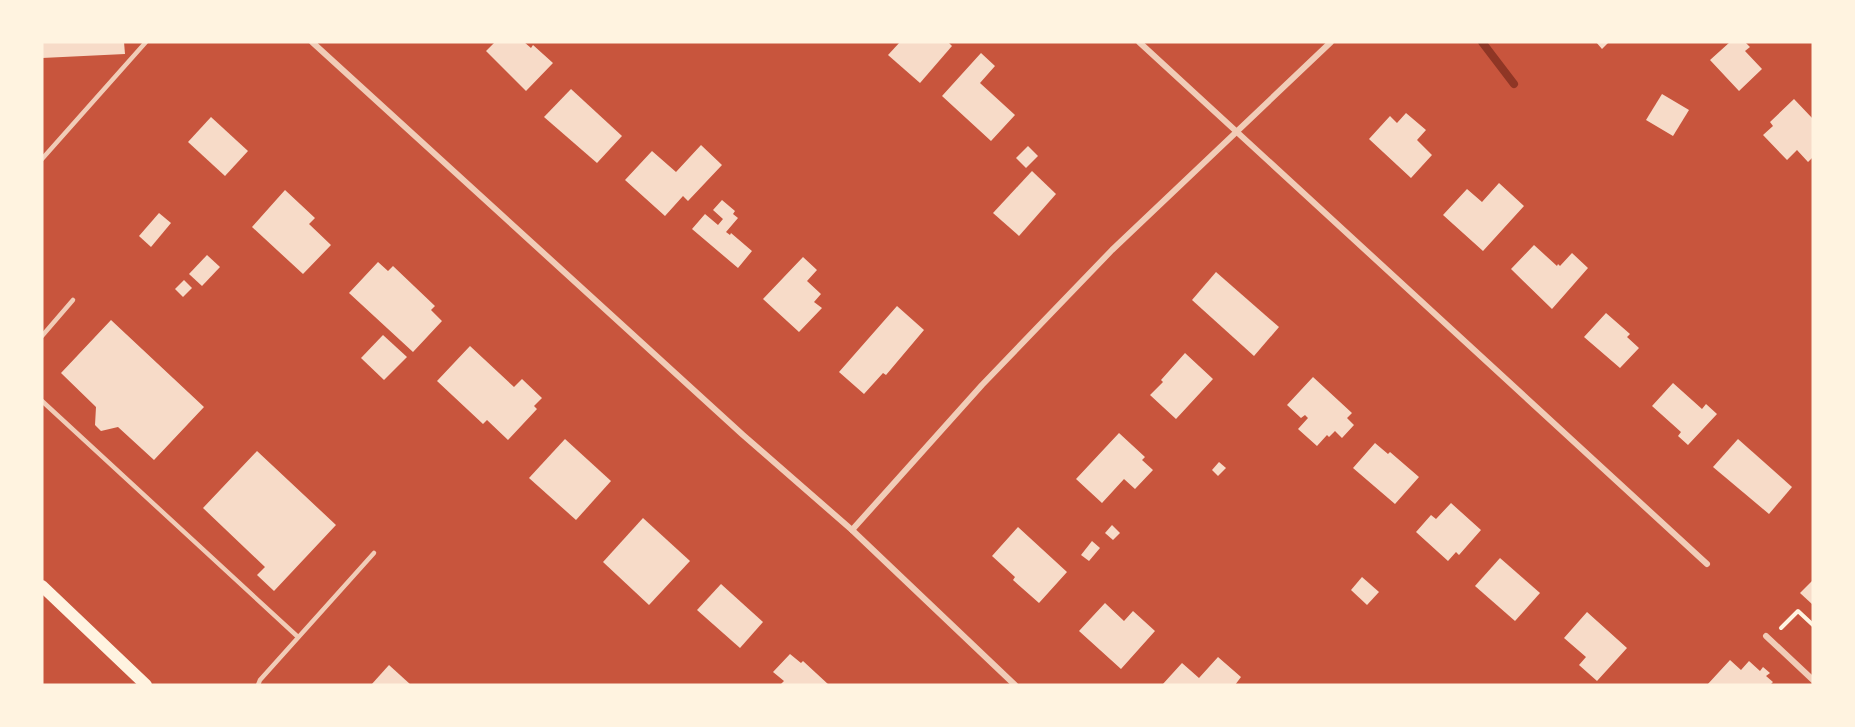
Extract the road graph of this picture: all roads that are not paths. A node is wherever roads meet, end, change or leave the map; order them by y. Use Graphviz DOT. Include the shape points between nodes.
graph roads {
  1 [pos="146,42"];
  2 [pos="312,42"];
  3 [pos="1139,42"];
  4 [pos="1331,42"];
  5 [pos="1236,132"];
  6 [pos="42,159"];
  7 [pos="73,300"];
  8 [pos="42,336"];
  9 [pos="42,401"];
  10 [pos="852,530"];
  11 [pos="374,553"];
  12 [pos="1707,564"];
  13 [pos="42,586"];
  14 [pos="298,637"];
  15 [pos="1768,638"];
  16 [pos="1813,680"];
  17 [pos="146,685"];
  18 [pos="258,685"];
  19 [pos="1015,685"];
  1 -- 6 [label="lane"];
  2 -- 10 [label="street"];
  3 -- 5 [label="street"];
  4 -- 5 [label="street"];
  5 -- 10 [label="street" via="1112,250 982,385"];
  5 -- 12 [label="street"];
  7 -- 8 [label="lane"];
  9 -- 14 [label="lane"];
  10 -- 19 [label="street"];
  11 -- 14 [label="lane"];
  13 -- 17 [label="main road"];
  14 -- 18 [label="lane"];
  15 -- 16 [label="street"];
}
